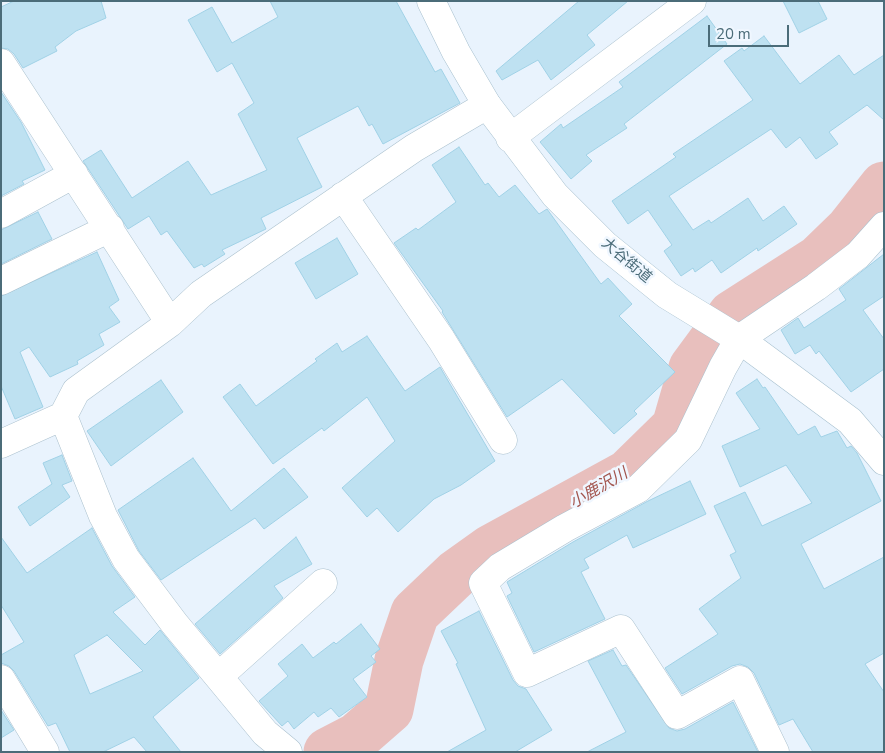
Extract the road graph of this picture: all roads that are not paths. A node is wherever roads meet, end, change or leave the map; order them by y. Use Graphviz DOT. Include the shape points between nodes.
graph roads {
  1 [pos="431,1"];
  2 [pos="692,1"];
  3 [pos="1,63"];
  4 [pos="486,105"];
  5 [pos="510,138"];
  6 [pos="74,174"];
  7 [pos="343,196"];
  8 [pos="1,214"];
  9 [pos="884,226"];
  10 [pos="110,228"];
  11 [pos="2,280"];
  12 [pos="170,323"];
  13 [pos="739,339"];
  14 [pos="63,416"];
  15 [pos="503,440"];
  16 [pos="1,444"];
  17 [pos="884,461"];
  18 [pos="323,583"];
  19 [pos="219,676"];
  20 [pos="1,679"];
  21 [pos="46,752"];
  22 [pos="288,752"];
  23 [pos="775,752"];
  1 -- 4 [label="street, 大谷街道"];
  2 -- 5 [label="street"];
  3 -- 6 [label="street"];
  4 -- 5 [label="street, 大谷街道"];
  4 -- 7 [label="street"];
  5 -- 13 [label="street, 大谷街道" via="555,195 605,245 667,295"];
  6 -- 8 [label="street"];
  6 -- 10 [label="street"];
  7 -- 12 [label="street" via="201,294"];
  7 -- 15 [label="street" via="441,339"];
  9 -- 13 [label="street" via="851,260"];
  10 -- 11 [label="street"];
  10 -- 12 [label="street"];
  12 -- 14 [label="street" via="76,391"];
  13 -- 17 [label="street, 大谷街道" via="850,421"];
  13 -- 23 [label="street" via="722,367 688,440 638,489 500,567 483,583 527,673 621,629 677,715 740,680"];
  14 -- 16 [label="street"];
  14 -- 19 [label="street" via="103,516 126,559"];
  18 -- 19 [label="street"];
  19 -- 22 [label="street" via="265,733"];
  20 -- 21 [label="street"];
}
